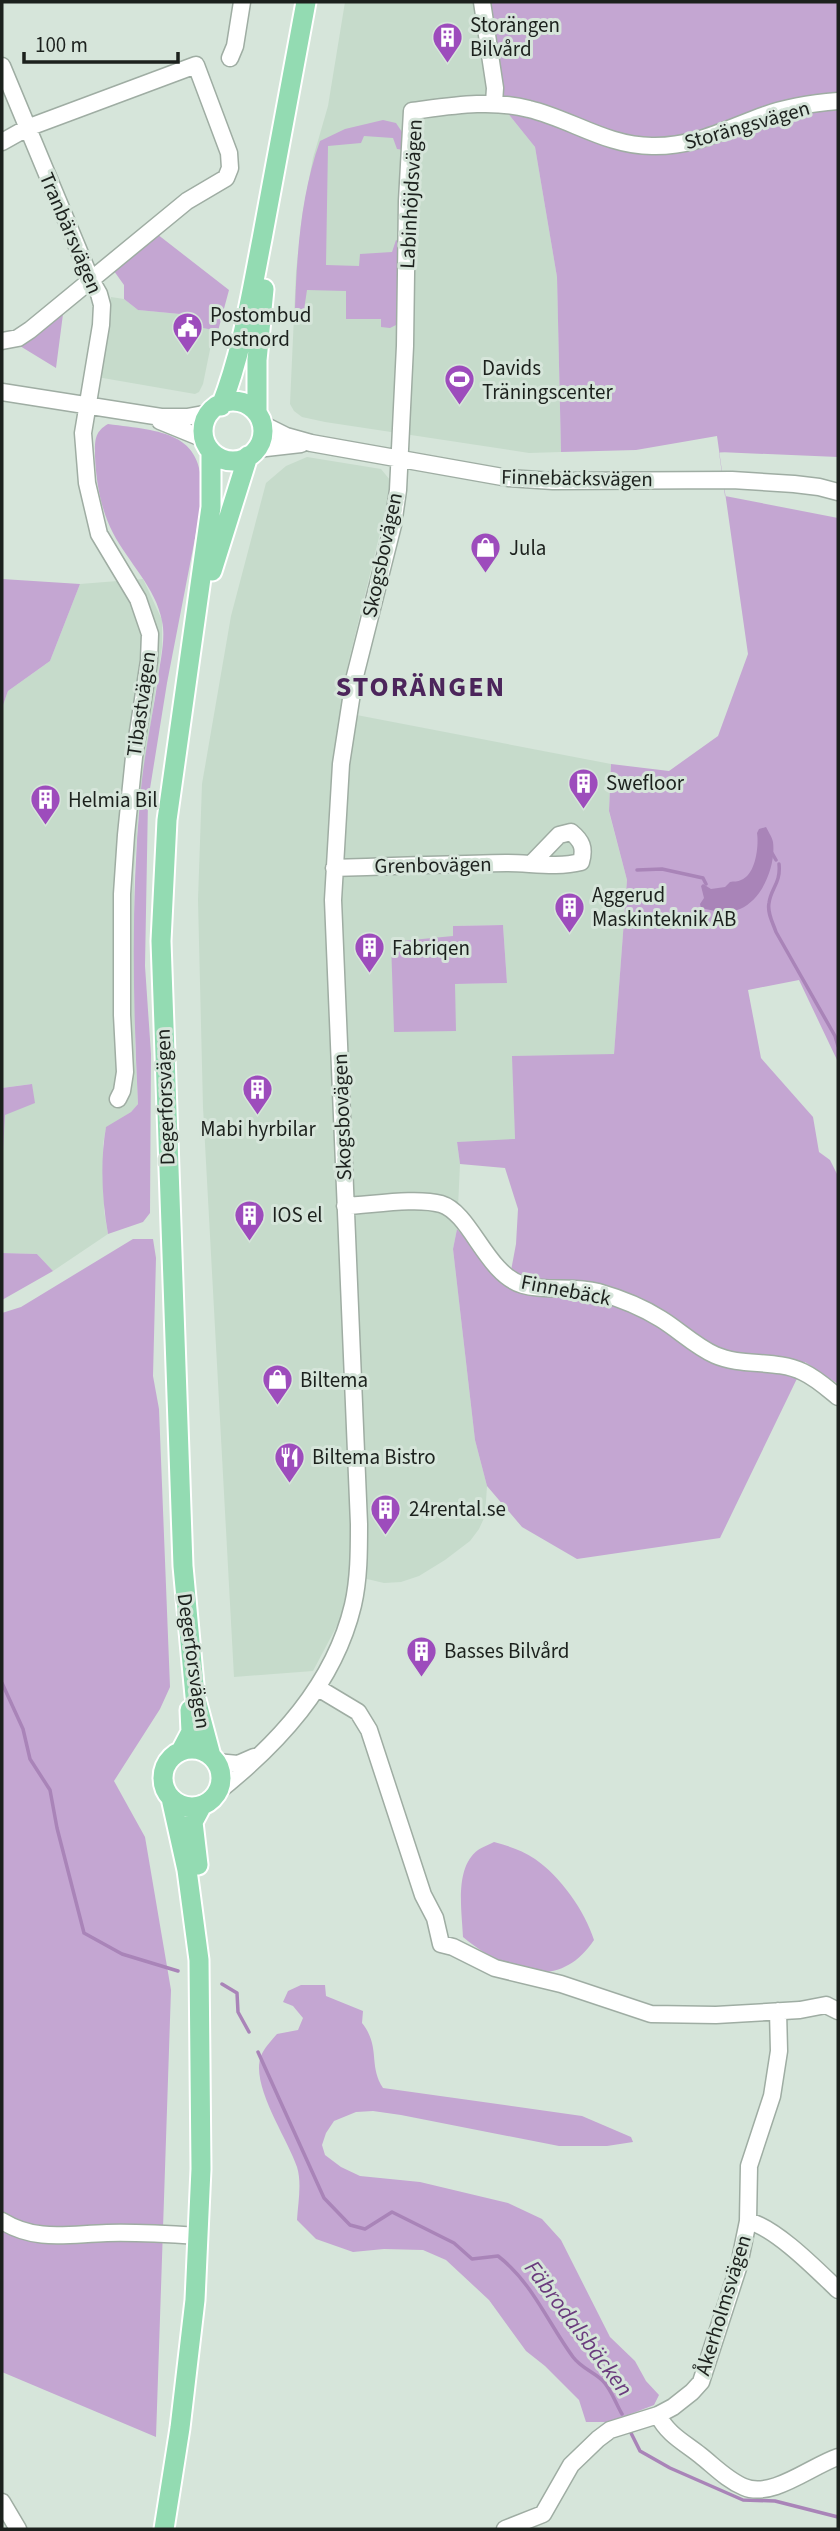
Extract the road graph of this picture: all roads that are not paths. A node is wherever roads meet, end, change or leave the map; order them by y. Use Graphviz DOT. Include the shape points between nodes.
graph roads {
  1 [pos="242,2"];
  2 [pos="306,2"];
  3 [pos="482,2"];
  4 [pos="230,58"];
  5 [pos="2,66"];
  6 [pos="838,101"];
  7 [pos="494,103"];
  8 [pos="27,128"];
  9 [pos="2,142"];
  10 [pos="279,156"];
  11 [pos="91,280"];
  12 [pos="2,341"];
  13 [pos="2,392"];
  14 [pos="86,406"];
  15 [pos="215,409"];
  16 [pos="141,415"];
  17 [pos="261,419"];
  18 [pos="317,444"];
  19 [pos="208,446"];
  20 [pos="253,452"];
  21 [pos="399,459"];
  22 [pos="838,492"];
  23 [pos="195,630"];
  24 [pos="532,863"];
  25 [pos="334,868"];
  26 [pos="118,1099"];
  27 [pos="345,1206"];
  28 [pos="838,1397"];
  29 [pos="183,1566"];
  30 [pos="318,1688"];
  31 [pos="181,1751"];
  32 [pos="262,1752"];
  33 [pos="213,1759"];
  34 [pos="171,1798"];
  35 [pos="209,1799"];
  36 [pos="195,1921"];
  37 [pos="778,2011"];
  38 [pos="838,2011"];
  39 [pos="2,2221"];
  40 [pos="748,2221"];
  41 [pos="199,2236"];
  42 [pos="838,2290"];
  43 [pos="658,2415"];
  44 [pos="838,2457"];
  45 [pos="2,2502"];
  46 [pos="18,2529"];
  47 [pos="164,2529"];
  48 [pos="505,2529"];
  1 -- 4 [label="street"];
  2 -- 10 [label="main road"];
  3 -- 7 [label="street"];
  5 -- 8 [label="street, Tranbärsvägen"];
  6 -- 7 [label="street, Storängsvägen" via="767,114 700,141 656,146 623,143 540,112"];
  7 -- 21 [label="street, Labinhöjdsvägen" via="412,111"];
  8 -- 9 [label="street"];
  8 -- 11 [label="street, Tranbärsvägen"];
  8 -- 11 [label="street" via="196,65 229,153 226,178 193,196"];
  10 -- 15 [label="main road" via="238,353 231,380"];
  10 -- 17 [label="main road" via="257,360"];
  11 -- 12 [label="street" via="30,330"];
  11 -- 14 [label="street, Tranbärsvägen" via="102,305"];
  13 -- 14 [label="street"];
  14 -- 16 [label="street"];
  14 -- 26 [label="street, Tibastvägen" via="84,456 93,513 106,549 138,599 150,634 126,835 122,894 125,1072"];
  15 -- 16 [label="street" via="187,417"];
  15 -- 17 [label="main road" via="240,402"];
  15 -- 19 [label="main road" via="203,426"];
  16 -- 19 [label="street" via="187,430"];
  17 -- 18 [label="street, Finnebäcksvägen" via="286,436"];
  17 -- 20 [label="main road" via="263,438"];
  18 -- 20 [label="street, Finnebäcksvägen"];
  18 -- 21 [label="street, Finnebäcksvägen"];
  19 -- 20 [label="main road" via="220,458 233,460"];
  19 -- 23 [label="main road, Degerforsvägen" via="211,507"];
  20 -- 23 [label="main road, Degerforsvägen" via="215,557"];
  21 -- 22 [label="street, Finnebäcksvägen" via="528,480 732,480"];
  21 -- 25 [label="street, Skogsbovägen" via="394,521 354,680 341,764"];
  23 -- 29 [label="main road, Degerforsvägen" via="167,820 161,941"];
  24 -- 25 [label="street, Grenbovägen"];
  25 -- 27 [label="street, Skogsbovägen"];
  27 -- 28 [label="street, Finnebäck" via="423,1202 448,1207 499,1268 523,1285 598,1292 660,1318 716,1355 795,1369"];
  27 -- 30 [label="street, Skogsbovägen" via="358,1557 353,1605"];
  29 -- 31 [label="main road, Degerforsvägen" via="182,1644 191,1732"];
  29 -- 33 [label="main road, Degerforsvägen" via="195,1696"];
  30 -- 32 [label="street, Skogsbovägen"];
  30 -- 37 [label="street" via="358,1712 369,1730 441,1944 495,1968 650,2014"];
  31 -- 33 [label="main road" via="198,1749"];
  31 -- 34 [label="main road" via="164,1771"];
  32 -- 33 [label="street, Skogsbovägen" via="239,1764"];
  32 -- 35 [label="street, Skogsbovägen"];
  33 -- 35 [label="main road" via="221,1778"];
  34 -- 35 [label="main road" via="186,1806"];
  34 -- 36 [label="main road"];
  35 -- 36 [label="main road" via="193,1822 202,1900"];
  36 -- 41 [label="main road" via="199,1960"];
  37 -- 38 [label="street" via="826,2005"];
  37 -- 40 [label="street, Åkerholmsvägen" via="779,2051 772,2096 749,2166"];
  39 -- 41 [label="street" via="23,2232 51,2237 109,2233"];
  40 -- 42 [label="street" via="789,2247"];
  40 -- 43 [label="street, Åkerholmsvägen" via="701,2382 680,2403"];
  41 -- 47 [label="main road" via="189,2363"];
  43 -- 44 [label="street" via="670,2433 730,2479 751,2489 774,2487"];
  43 -- 48 [label="street, Åkerholmsvägen" via="621,2426 598,2439 571,2465 543,2514"];
  45 -- 46 [label="street"];
}
